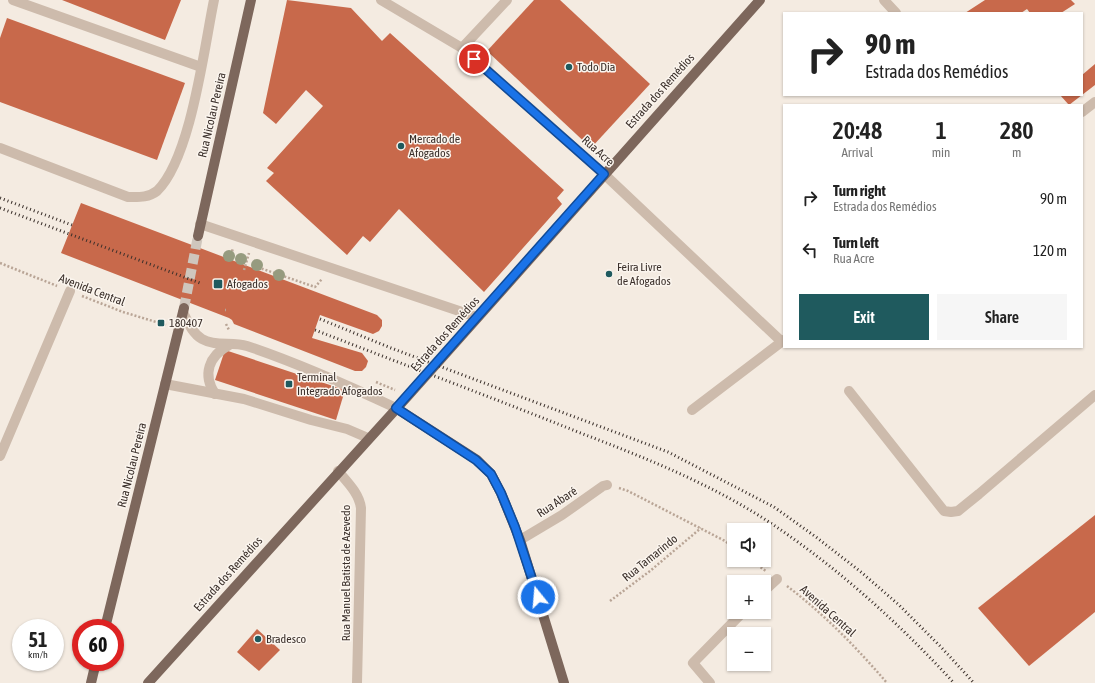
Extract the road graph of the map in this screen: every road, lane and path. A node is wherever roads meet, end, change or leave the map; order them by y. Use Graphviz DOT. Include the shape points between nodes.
graph roads {
  1 [pos="12,0"];
  2 [pos="214,0"];
  3 [pos="251,0"];
  4 [pos="381,0"];
  5 [pos="507,0"];
  6 [pos="760,0"];
  7 [pos="884,0"];
  8 [pos="895,12"];
  9 [pos="462,48"];
  10 [pos="201,68"];
  11 [pos="1095,102"];
  12 [pos="1083,111"];
  13 [pos="0,148"];
  14 [pos="604,174"];
  15 [pos="200,224"];
  16 [pos="198,236"];
  17 [pos="0,263"];
  18 [pos="246,265"];
  19 [pos="244,270"];
  20 [pos="259,270"];
  21 [pos="315,287"];
  22 [pos="70,291"];
  23 [pos="184,310"];
  24 [pos="477,317"];
  25 [pos="179,328"];
  26 [pos="783,341"];
  27 [pos="229,345"];
  28 [pos="165,384"];
  29 [pos="849,391"];
  30 [pos="216,394"];
  31 [pos="1095,395"];
  32 [pos="396,408"];
  33 [pos="692,410"];
  34 [pos="368,438"];
  35 [pos="0,456"];
  36 [pos="338,471"];
  37 [pos="607,485"];
  38 [pos="701,528"];
  39 [pos="520,540"];
  40 [pos="727,544"];
  41 [pos="761,567"];
  42 [pos="777,579"];
  43 [pos="771,585"];
  44 [pos="610,601"];
  45 [pos="107,619"];
  46 [pos="736,619"];
  47 [pos="94,671"];
  48 [pos="91,683"];
  49 [pos="148,683"];
  50 [pos="357,683"];
  51 [pos="564,683"];
  52 [pos="710,683"];
  53 [pos="887,683"];
  1 -- 10 [label="street"];
  2 -- 10 [label="street"];
  3 -- 15 [label="main road, Rua Nicolau Pereira"];
  4 -- 9 [label="street, Rua Acre"];
  5 -- 9 [label="street"];
  6 -- 14 [label="main road, Estrada dos Remédios"];
  7 -- 8 [label="street"];
  9 -- 14 [label="street, Rua Acre"];
  10 -- 13 [label="street" via="185,138 172,168 156,191 146,197 128,197"];
  11 -- 12 [label="street"];
  14 -- 24 [label="main road, Estrada dos Remédios"];
  14 -- 26 [label="street, Rua Acre"];
  15 -- 16 [label="main road, Rua Nicolau Pereira"];
  15 -- 24 [label="street"];
  17 -- 22 [label="path, Avenida Central"];
  18 -- 19 [label="path"];
  20 -- 21 [label="path" via="260,268"];
  22 -- 25 [label="path, Avenida Central" via="123,312"];
  22 -- 35 [label="street"];
  23 -- 25 [label="main road, Rua Nicolau Pereira"];
  23 -- 27 [label="street" via="193,332 202,339"];
  24 -- 32 [label="main road, Estrada dos Remédios"];
  25 -- 28 [label="main road, Rua Nicolau Pereira"];
  26 -- 33 [label="street"];
  27 -- 30 [label="street" via="219,350 211,360 208,376"];
  27 -- 32 [label="street" via="244,345 262,351 347,384"];
  28 -- 30 [label="street"];
  28 -- 45 [label="main road, Rua Nicolau Pereira"];
  29 -- 31 [label="street" via="944,511 951,512 958,511 979,494"];
  30 -- 34 [label="street" via="244,399 347,429"];
  32 -- 34 [label="main road, Estrada dos Remédios"];
  32 -- 39 [label="main road" via="476,460 491,474"];
  34 -- 36 [label="main road, Estrada dos Remédios"];
  36 -- 49 [label="main road, Estrada dos Remédios"];
  36 -- 50 [label="street, Rua Manuel Batista de Azevedo" via="360,500 361,508"];
  37 -- 38 [label="path" via="628,490"];
  37 -- 39 [label="street, Rua Abaré"];
  38 -- 40 [label="path"];
  38 -- 44 [label="path, Rua Tamarindo"];
  39 -- 51 [label="main road"];
  41 -- 42 [label="path, Avenida Central"];
  42 -- 43 [label="street"];
  42 -- 53 [label="path, Avenida Central" via="802,597"];
  46 -- 52 [label="street" via="693,663"];
  47 -- 48 [label="main road"];
}
